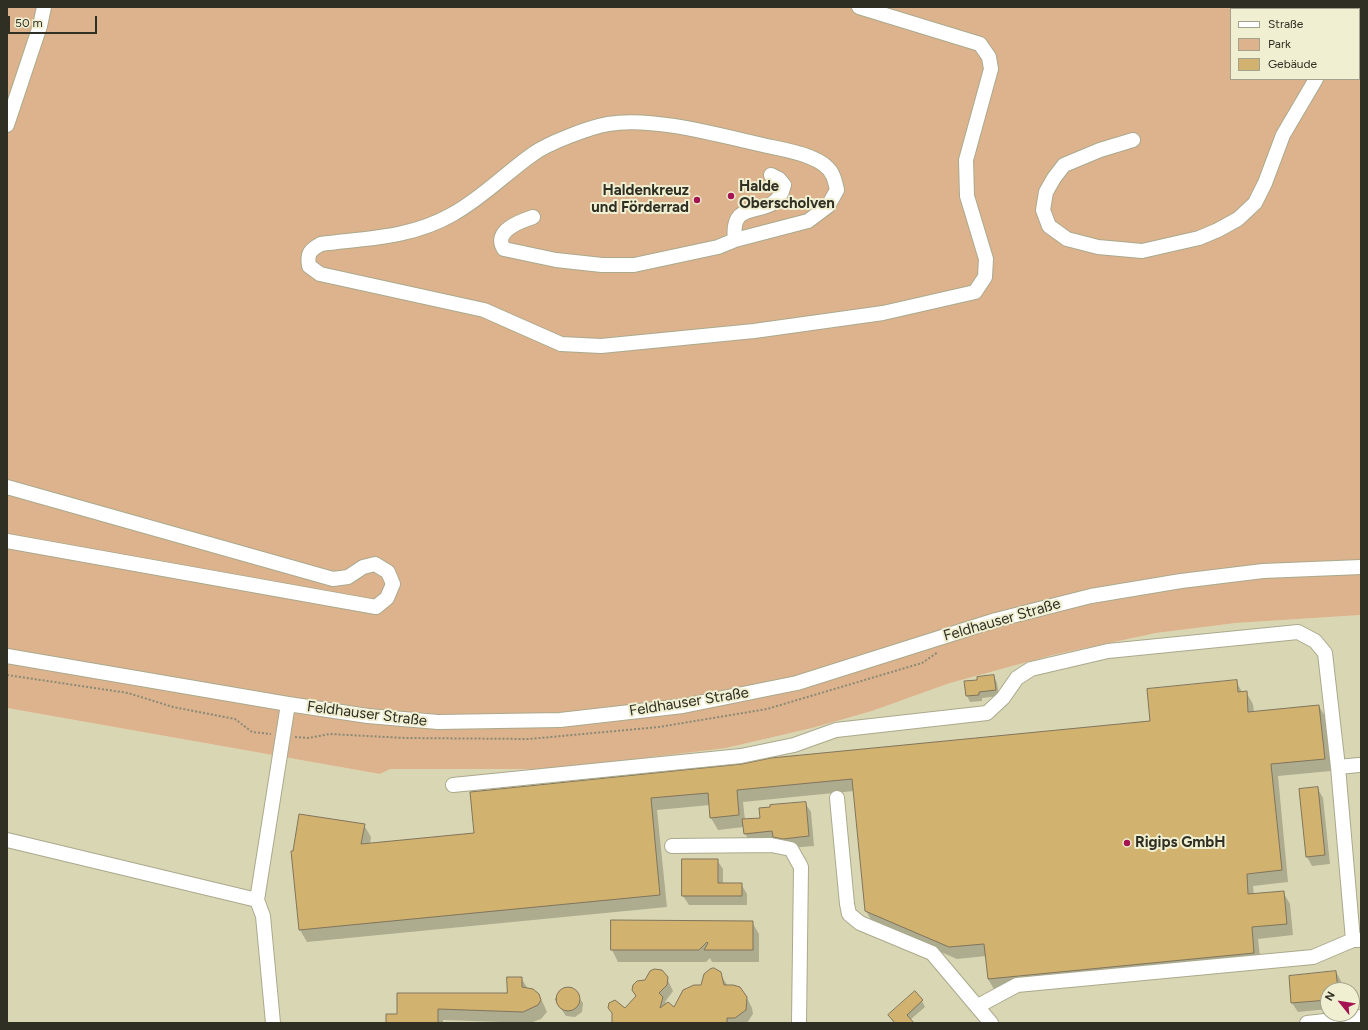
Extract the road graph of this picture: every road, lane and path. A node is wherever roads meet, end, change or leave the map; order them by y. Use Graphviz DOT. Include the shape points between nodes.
graph roads {
  1 [pos="44,7"];
  2 [pos="859,7"];
  3 [pos="1315,80"];
  4 [pos="7,125"];
  5 [pos="1132,140"];
  6 [pos="771,176"];
  7 [pos="534,218"];
  8 [pos="735,240"];
  9 [pos="7,487"];
  10 [pos="7,541"];
  11 [pos="1361,568"];
  12 [pos="7,656"];
  13 [pos="7,675"];
  14 [pos="288,704"];
  15 [pos="173,707"];
  16 [pos="1359,765"];
  17 [pos="1338,767"];
  18 [pos="453,785"];
  19 [pos="838,798"];
  20 [pos="7,840"];
  21 [pos="672,846"];
  22 [pos="257,900"];
  23 [pos="1357,940"];
  24 [pos="978,1006"];
  25 [pos="1361,1017"];
  26 [pos="273,1023"];
  27 [pos="799,1023"];
  28 [pos="992,1023"];
  29 [pos="1307,1023"];
  1 -- 4 [label="street"];
  2 -- 8 [label="street" via="980,44 989,57 991,69 966,160 967,196 986,259 985,277 975,292 868,315 754,331 601,346 561,344 484,310 320,274 309,266 307,257 311,249 322,244 414,232 436,224 474,201 534,152 608,124 642,123 685,128 773,147 822,162 833,174 837,190 828,206 808,221"];
  3 -- 5 [label="street" via="1283,135 1255,203 1238,219 1218,230 1199,238 1142,251 1098,247 1067,239 1049,226 1043,210 1046,192 1064,165"];
  6 -- 8 [label="street" via="779,179 784,185 781,196 774,204 743,213 736,220"];
  7 -- 8 [label="street" via="516,223 507,230 502,239 504,249 556,260 602,265 634,265"];
  9 -- 10 [label="street" via="333,579 348,577 363,567 375,564 388,572 393,584 388,598 376,607"];
  11 -- 14 [label="street, Feldhauser Straße" via="1264,571 1091,596 996,620 797,683 683,706 560,720 438,722 368,716"];
  12 -- 14 [label="street, Feldhauser Straße"];
  13 -- 15 [label="path" via="128,693"];
  14 -- 22 [label="street"];
  16 -- 17 [label="street"];
  17 -- 18 [label="street" via="1325,653 1315,641 1298,632 1108,650 1031,669 1017,678 1003,698 987,713 836,730 794,745 741,756"];
  17 -- 23 [label="street"];
  19 -- 24 [label="street" via="849,914 860,923 932,953"];
  20 -- 22 [label="street"];
  21 -- 27 [label="street" via="771,845 791,850 801,867"];
  22 -- 26 [label="street" via="263,916"];
  23 -- 24 [label="street" via="1313,957 1017,985"];
  24 -- 28 [label="street"];
  25 -- 29 [label="street"];
}
